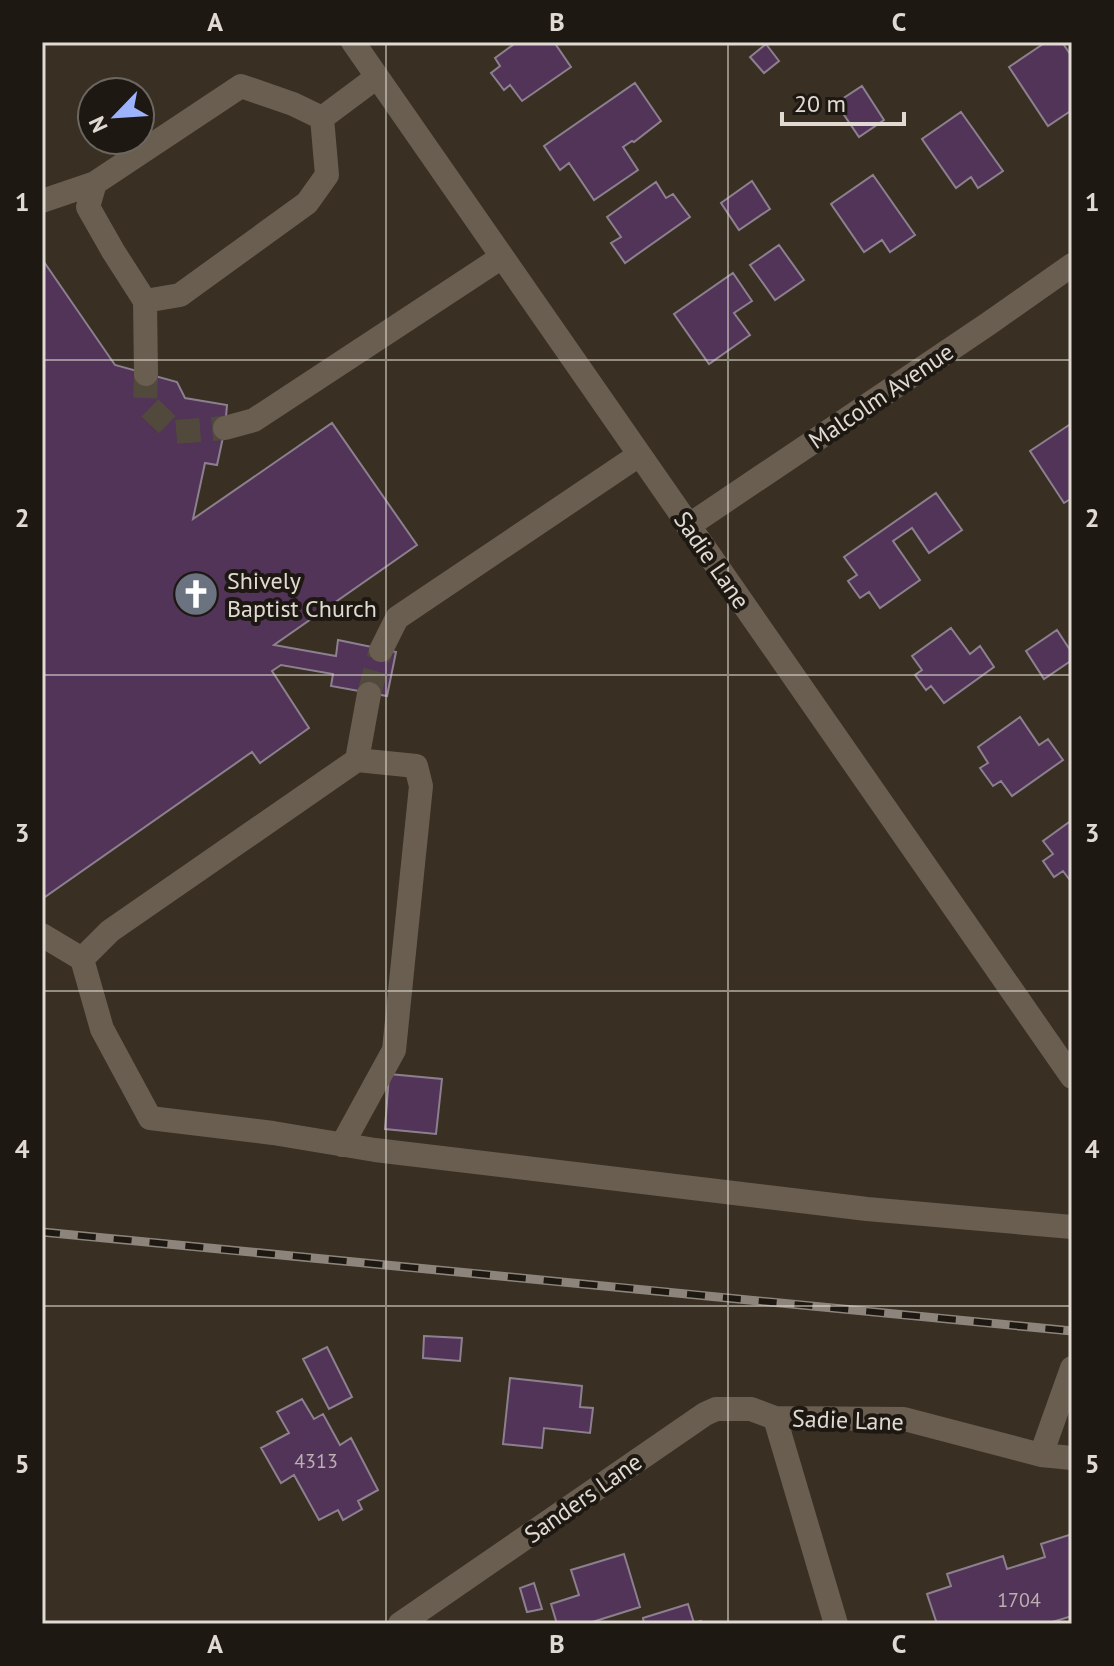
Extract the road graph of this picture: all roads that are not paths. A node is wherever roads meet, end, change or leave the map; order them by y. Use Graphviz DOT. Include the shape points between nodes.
graph roads {
  1 [pos="353,42"];
  2 [pos="377,77"];
  3 [pos="322,118"];
  4 [pos="95,183"];
  5 [pos="42,201"];
  6 [pos="502,257"];
  7 [pos="1072,265"];
  8 [pos="145,301"];
  9 [pos="146,374"];
  10 [pos="225,428"];
  11 [pos="639,455"];
  12 [pos="688,526"];
  13 [pos="381,650"];
  14 [pos="369,694"];
  15 [pos="357,760"];
  16 [pos="42,935"];
  17 [pos="82,959"];
  18 [pos="1072,1077"];
  19 [pos="342,1145"];
  20 [pos="1072,1227"];
  21 [pos="1072,1368"];
  22 [pos="775,1418"];
  23 [pos="1041,1455"];
  24 [pos="1072,1458"];
  25 [pos="400,1624"];
  26 [pos="836,1624"];
  1 -- 2 [label="street, Sadie Lane"];
  2 -- 3 [label="street"];
  2 -- 6 [label="street, Sadie Lane"];
  3 -- 4 [label="street" via="241,86"];
  3 -- 8 [label="street" via="327,175 307,203 180,295"];
  4 -- 5 [label="street"];
  4 -- 8 [label="street" via="88,207"];
  6 -- 10 [label="street" via="254,420"];
  6 -- 11 [label="street, Sadie Lane"];
  7 -- 12 [label="street, Malcolm Avenue"];
  8 -- 9 [label="street"];
  11 -- 12 [label="street, Sadie Lane"];
  11 -- 13 [label="street" via="397,618"];
  12 -- 18 [label="street, Sadie Lane"];
  14 -- 15 [label="street"];
  15 -- 17 [label="street" via="110,931"];
  15 -- 19 [label="street" via="416,766 421,786 394,1050"];
  16 -- 17 [label="street"];
  17 -- 19 [label="street" via="102,1029 150,1118"];
  19 -- 20 [label="street" via="867,1209"];
  21 -- 23 [label="street"];
  22 -- 23 [label="street, Sadie Lane" via="904,1419"];
  22 -- 25 [label="street, Sanders Lane" via="751,1409 705,1414"];
  22 -- 26 [label="street, Sadie Lane"];
  23 -- 24 [label="street, Sadie Lane"];
}
